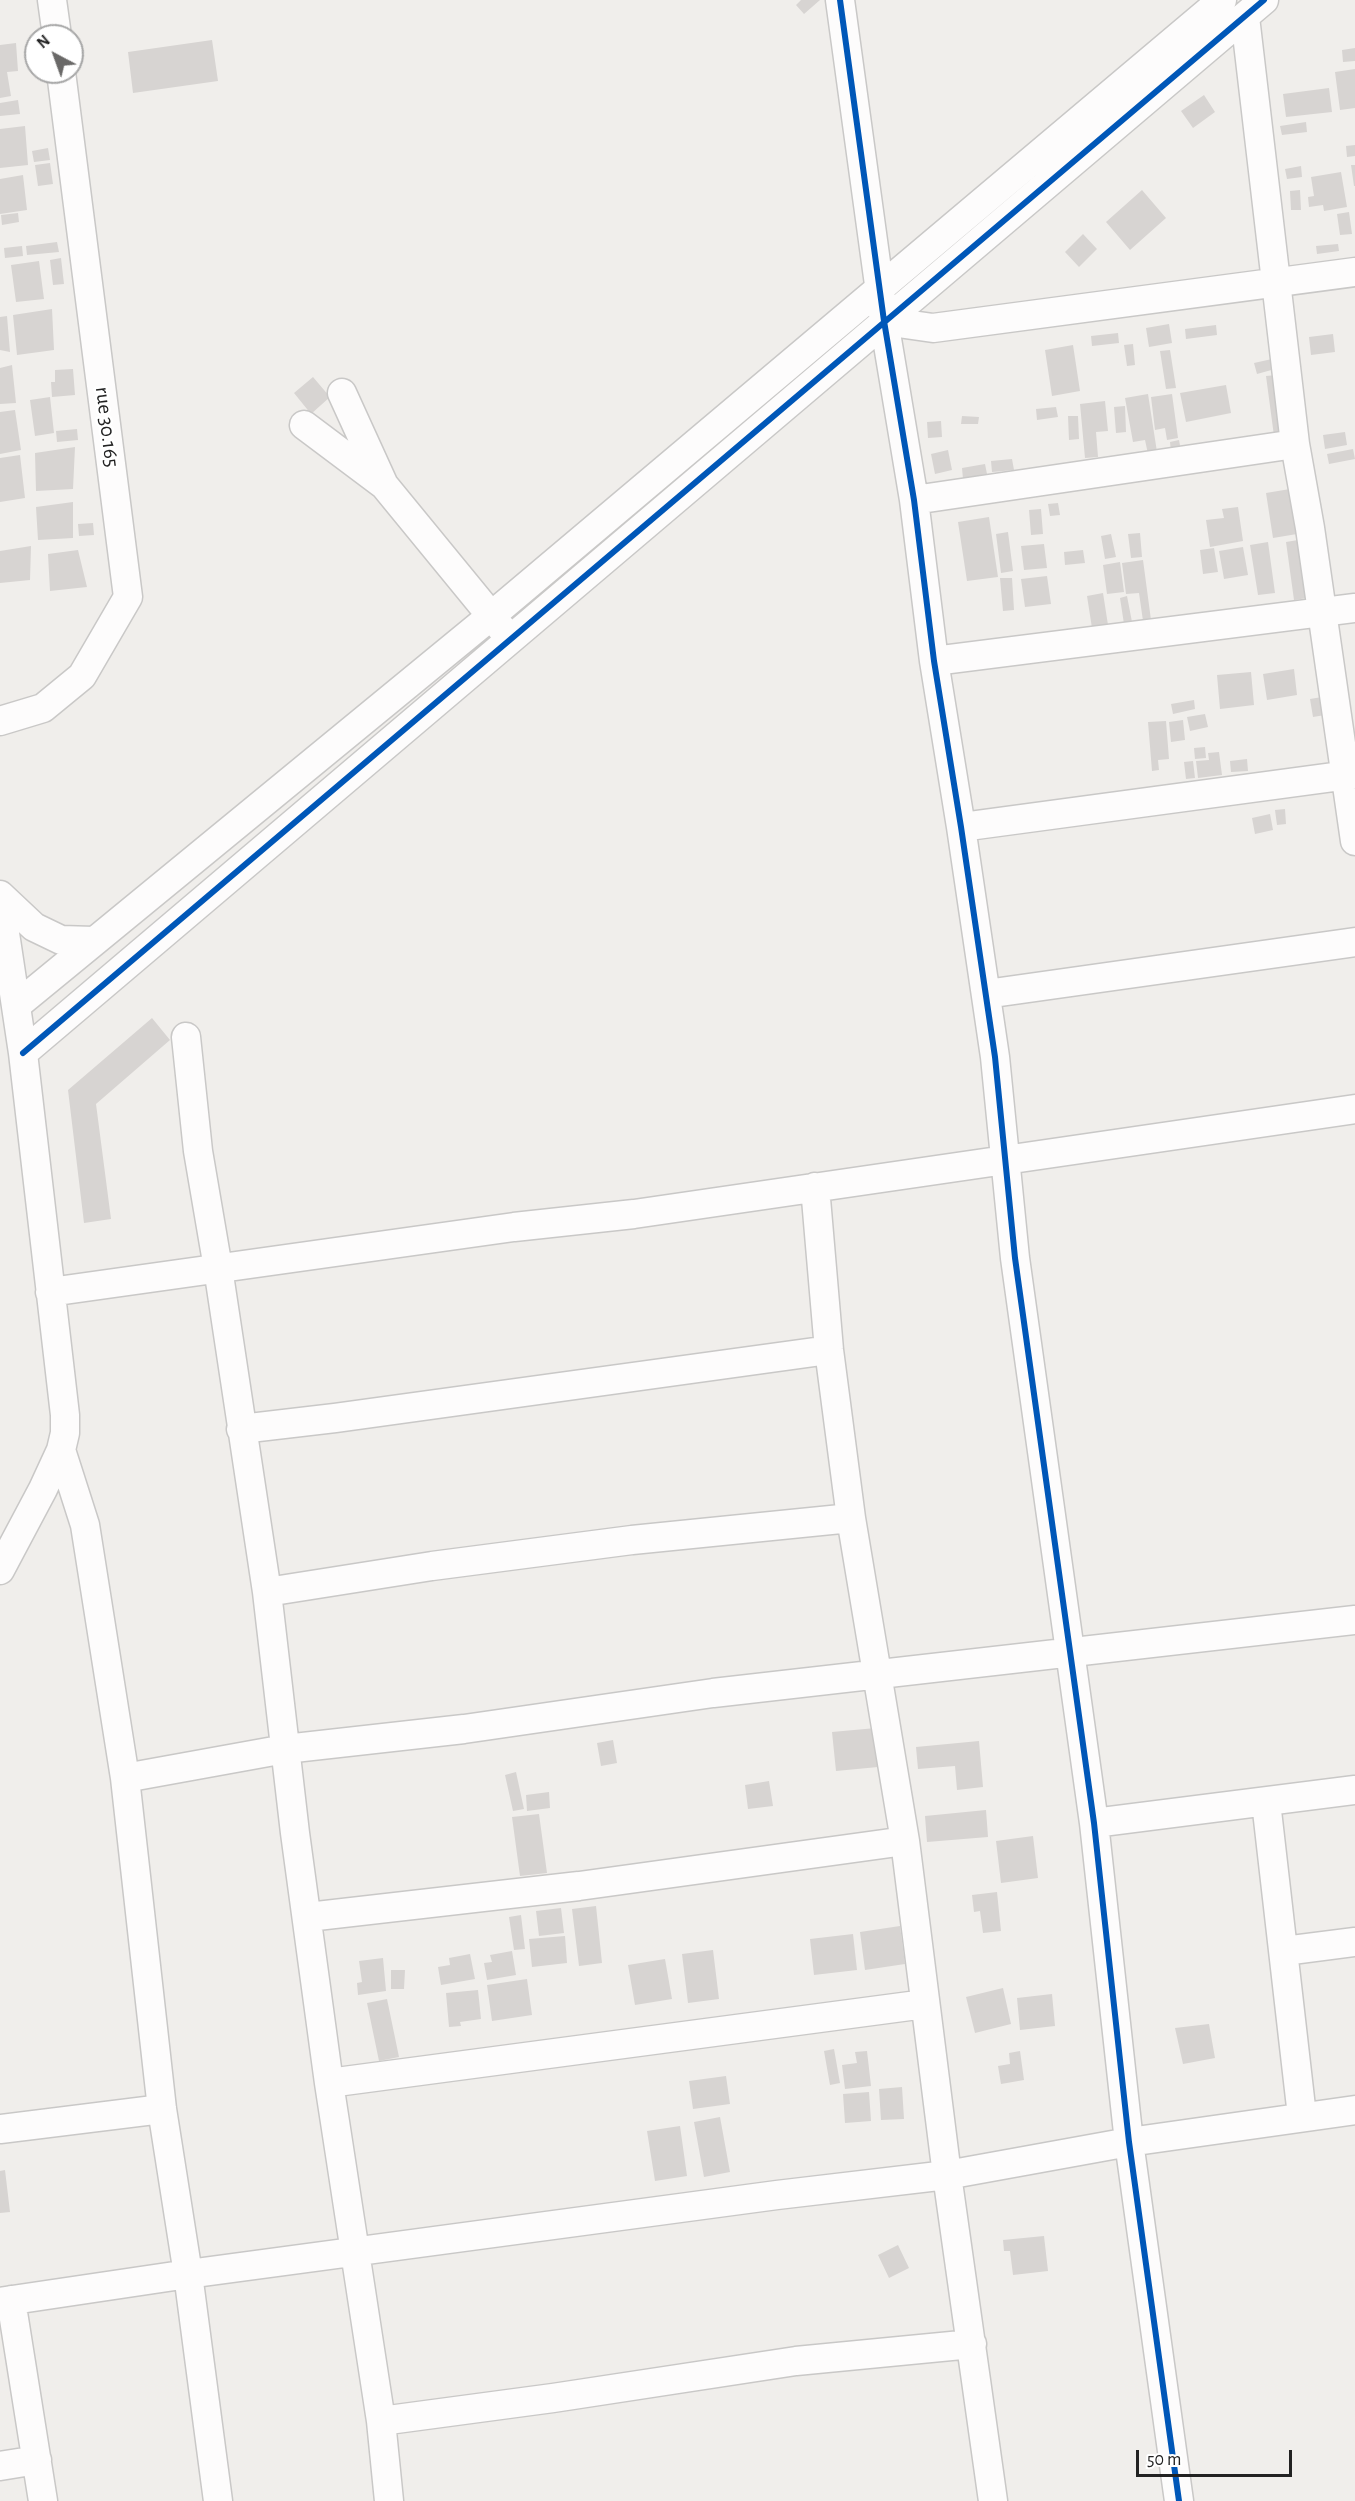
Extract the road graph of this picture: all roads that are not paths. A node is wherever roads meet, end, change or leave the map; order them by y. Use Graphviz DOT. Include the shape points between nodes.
graph roads {
  1 [pos="52,0"];
  2 [pos="1222,0"];
  3 [pos="844,3"];
  4 [pos="1255,8"];
  5 [pos="55,24"];
  6 [pos="64,84"];
  7 [pos="1355,272"];
  8 [pos="1274,282"];
  9 [pos="880,289"];
  10 [pos="884,321"];
  11 [pos="342,393"];
  12 [pos="304,425"];
  13 [pos="1295,444"];
  14 [pos="384,485"];
  15 [pos="914,500"];
  16 [pos="1355,608"];
  17 [pos="1321,611"];
  18 [pos="491,616"];
  19 [pos="511,640"];
  20 [pos="934,661"];
  21 [pos="0,721"];
  22 [pos="1350,774"];
  23 [pos="962,827"];
  24 [pos="1355,841"];
  25 [pos="0,895"];
  26 [pos="0,900"];
  27 [pos="94,941"];
  28 [pos="1355,942"];
  29 [pos="986,994"];
  30 [pos="17,1005"];
  31 [pos="186,1037"];
  32 [pos="23,1053"];
  33 [pos="1355,1109"];
  34 [pos="1004,1161"];
  35 [pos="814,1187"];
  36 [pos="218,1269"];
  37 [pos="50,1292"];
  38 [pos="829,1350"];
  39 [pos="241,1429"];
  40 [pos="61,1450"];
  41 [pos="851,1518"];
  42 [pos="0,1570"];
  43 [pos="267,1592"];
  44 [pos="1355,1620"];
  45 [pos="1069,1652"];
  46 [pos="877,1674"];
  47 [pos="285,1749"];
  48 [pos="125,1778"];
  49 [pos="1355,1790"];
  50 [pos="1266,1802"];
  51 [pos="1094,1823"];
  52 [pos="904,1841"];
  53 [pos="308,1917"];
  54 [pos="1355,1942"];
  55 [pos="1284,1951"];
  56 [pos="925,2004"];
  57 [pos="329,2083"];
  58 [pos="162,2109"];
  59 [pos="1355,2110"];
  60 [pos="1302,2116"];
  61 [pos="0,2129"];
  62 [pos="1129,2142"];
  63 [pos="946,2175"];
  64 [pos="356,2252"];
  65 [pos="188,2274"];
  66 [pos="6,2301"];
  67 [pos="972,2344"];
  68 [pos="381,2421"];
  69 [pos="37,2460"];
  70 [pos="0,2466"];
  71 [pos="43,2501"];
  72 [pos="218,2501"];
  73 [pos="388,2501"];
  74 [pos="993,2501"];
  75 [pos="1179,2501"];
  1 -- 5 [label="street"];
  2 -- 9 [label="street"];
  3 -- 9 [label="street"];
  4 -- 8 [label="street"];
  4 -- 10 [label="street"];
  6 -- 21 [label="street, rue 30.165" via="128,597 82,676 43,708"];
  7 -- 8 [label="street"];
  8 -- 10 [label="street" via="933,328"];
  8 -- 13 [label="street"];
  9 -- 10 [label="street"];
  9 -- 18 [label="street"];
  10 -- 15 [label="street"];
  10 -- 19 [label="street"];
  11 -- 14 [label="street"];
  12 -- 14 [label="street"];
  13 -- 15 [label="street"];
  13 -- 17 [label="street"];
  14 -- 18 [label="street"];
  15 -- 20 [label="street"];
  16 -- 17 [label="street"];
  17 -- 20 [label="street"];
  17 -- 22 [label="street"];
  18 -- 19 [label="street"];
  18 -- 27 [label="street"];
  19 -- 32 [label="street"];
  20 -- 23 [label="street"];
  22 -- 23 [label="street"];
  22 -- 24 [label="street"];
  23 -- 29 [label="street"];
  25 -- 27 [label="street" via="34,927 62,940"];
  26 -- 30 [label="street"];
  27 -- 30 [label="street"];
  28 -- 29 [label="street"];
  29 -- 34 [label="street"];
  30 -- 32 [label="street"];
  31 -- 36 [label="street" via="198,1151"];
  32 -- 37 [label="street"];
  33 -- 34 [label="street"];
  34 -- 35 [label="street"];
  34 -- 45 [label="street"];
  35 -- 36 [label="street"];
  35 -- 38 [label="street"];
  36 -- 37 [label="street"];
  36 -- 39 [label="street"];
  37 -- 40 [label="street" via="65,1415"];
  38 -- 39 [label="street"];
  38 -- 41 [label="street"];
  39 -- 43 [label="street"];
  40 -- 42 [label="street"];
  40 -- 48 [label="street" via="85,1525"];
  41 -- 43 [label="street" via="632,1540"];
  41 -- 46 [label="street"];
  43 -- 47 [label="street"];
  44 -- 45 [label="street"];
  45 -- 46 [label="street"];
  45 -- 51 [label="street"];
  46 -- 47 [label="street"];
  46 -- 52 [label="street"];
  47 -- 48 [label="street"];
  47 -- 53 [label="street"];
  48 -- 58 [label="street"];
  49 -- 50 [label="street"];
  50 -- 51 [label="street"];
  50 -- 55 [label="street"];
  51 -- 62 [label="street"];
  52 -- 53 [label="street" via="579,1886"];
  52 -- 56 [label="street"];
  53 -- 57 [label="street"];
  54 -- 55 [label="street"];
  55 -- 60 [label="street"];
  56 -- 57 [label="street"];
  56 -- 63 [label="street"];
  57 -- 64 [label="street"];
  58 -- 61 [label="street"];
  58 -- 65 [label="street"];
  59 -- 60 [label="street"];
  60 -- 62 [label="street"];
  62 -- 63 [label="street"];
  62 -- 75 [label="street"];
  63 -- 64 [label="street"];
  63 -- 67 [label="street"];
  64 -- 65 [label="street"];
  64 -- 68 [label="street"];
  65 -- 66 [label="street"];
  65 -- 72 [label="street"];
  66 -- 69 [label="street"];
  67 -- 68 [label="street" via="796,2361"];
  67 -- 74 [label="street"];
  68 -- 73 [label="street"];
  69 -- 70 [label="street"];
  69 -- 71 [label="street"];
}
